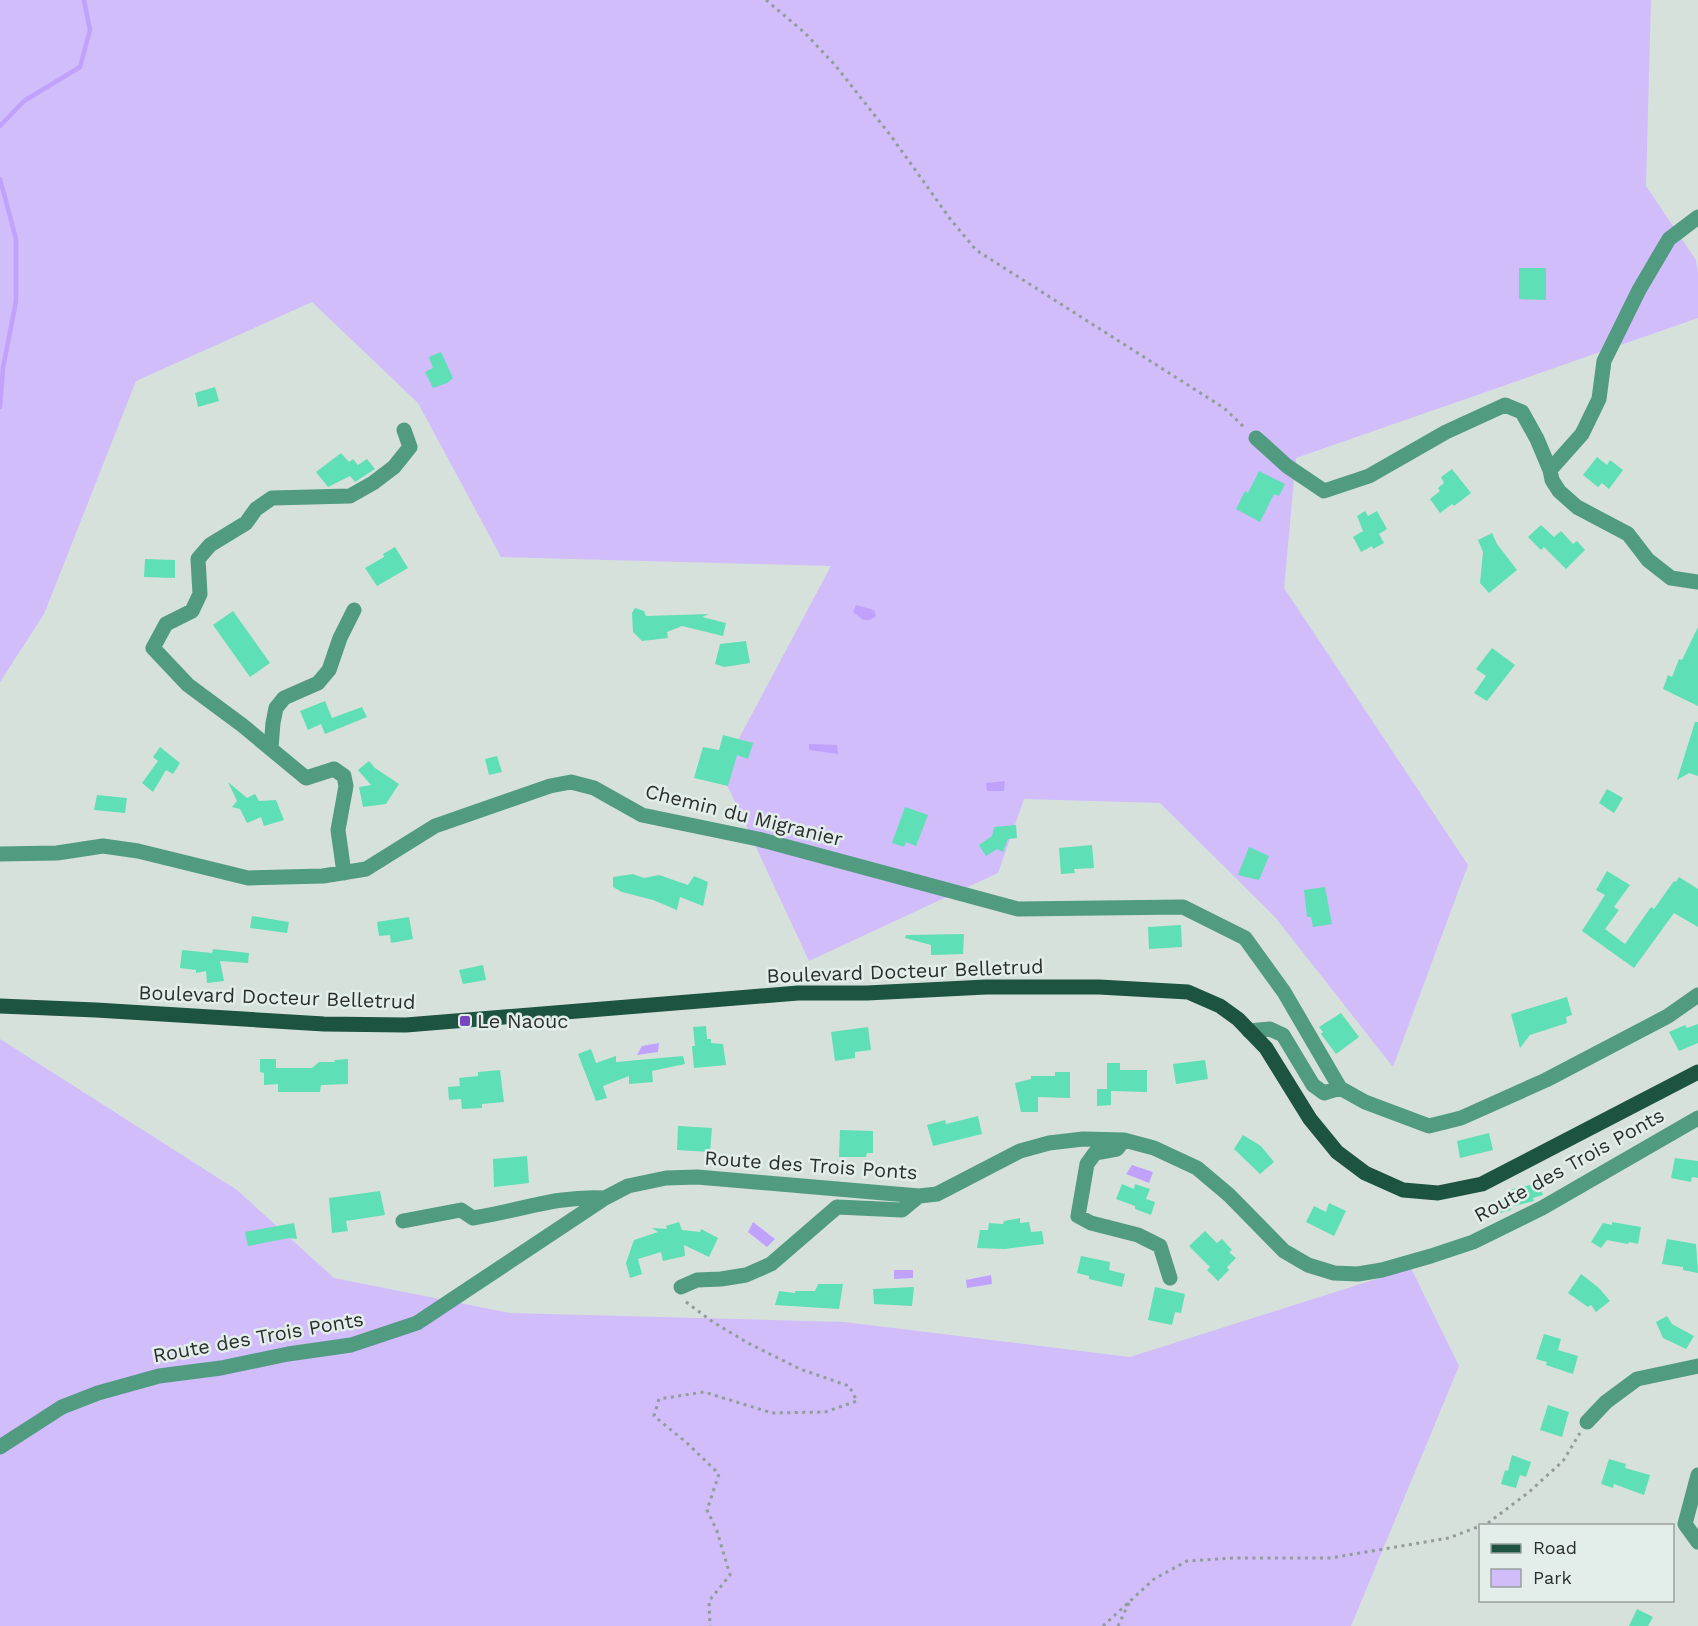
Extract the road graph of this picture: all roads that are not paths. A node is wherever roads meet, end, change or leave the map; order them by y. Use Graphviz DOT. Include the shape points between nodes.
graph roads {
  1 [pos="1698,217"];
  2 [pos="404,430"];
  3 [pos="1256,438"];
  4 [pos="1550,470"];
  5 [pos="1698,582"];
  6 [pos="354,610"];
  7 [pos="271,748"];
  8 [pos="0,854"];
  9 [pos="344,873"];
  10 [pos="1698,995"];
  11 [pos="0,1006"];
  12 [pos="1249,1031"];
  13 [pos="1698,1072"];
  14 [pos="1340,1088"];
  15 [pos="1698,1118"];
  16 [pos="1124,1140"];
  17 [pos="920,1196"];
  18 [pos="606,1198"];
  19 [pos="403,1221"];
  20 [pos="1170,1278"];
  21 [pos="681,1287"];
  22 [pos="1698,1366"];
  23 [pos="1587,1422"];
  24 [pos="0,1447"];
  25 [pos="1698,1475"];
  26 [pos="1698,1542"];
  1 -- 4 [label="street" via="1669,239 1639,290 1604,361 1599,399 1582,434"];
  2 -- 7 [label="street" via="410,447 394,467 373,483 350,496 272,498 256,509 246,523 210,545 198,559 200,594 192,611 166,624 153,648 188,685"];
  3 -- 4 [label="street" via="1287,466 1324,491 1368,476 1446,432 1505,405 1522,412"];
  4 -- 5 [label="street" via="1559,491 1577,507 1628,534 1648,560 1671,578"];
  6 -- 7 [label="street" via="329,670 318,683 284,698 276,708"];
  7 -- 9 [label="street" via="306,778 334,769 344,776 346,786 338,830"];
  8 -- 9 [label="street, Chemin du Migranier" via="57,853 103,846 138,850 248,878"];
  9 -- 14 [label="street, Chemin du Migranier" via="366,869 435,826 571,782 594,788 642,815 758,839 1018,909 1183,907 1245,938 1284,992"];
  10 -- 14 [label="street" via="1668,1016 1461,1118 1428,1126"];
  11 -- 12 [label="main road, Boulevard Docteur Belletrud" via="406,1025 798,993 1099,987 1188,992 1220,1006"];
  12 -- 13 [label="main road, Boulevard Docteur Belletrud" via="1266,1048 1310,1119 1337,1152 1365,1173 1403,1190 1438,1193 1482,1184"];
  12 -- 14 [label="street" via="1270,1029 1283,1035 1312,1086 1324,1093"];
  15 -- 16 [label="street, Route des Trois Ponts" via="1542,1208 1473,1242 1358,1274 1334,1273 1308,1265 1284,1251 1197,1168 1154,1148"];
  16 -- 17 [label="street, Route des Trois Ponts" via="1083,1139 1020,1150 937,1194"];
  16 -- 20 [label="street" via="1117,1149 1095,1153 1087,1164 1078,1216 1160,1246"];
  17 -- 18 [label="street, Route des Trois Ponts" via="697,1177 666,1178 628,1186"];
  17 -- 21 [label="street" via="902,1210 837,1207 771,1263 746,1275 697,1280"];
  18 -- 19 [label="street" via="554,1200 473,1218 460,1210"];
  18 -- 24 [label="street, Route des Trois Ponts" via="417,1323 351,1345 159,1376 98,1393 62,1407"];
  22 -- 23 [label="street" via="1637,1378"];
  25 -- 26 [label="street" via="1685,1524"];
}
